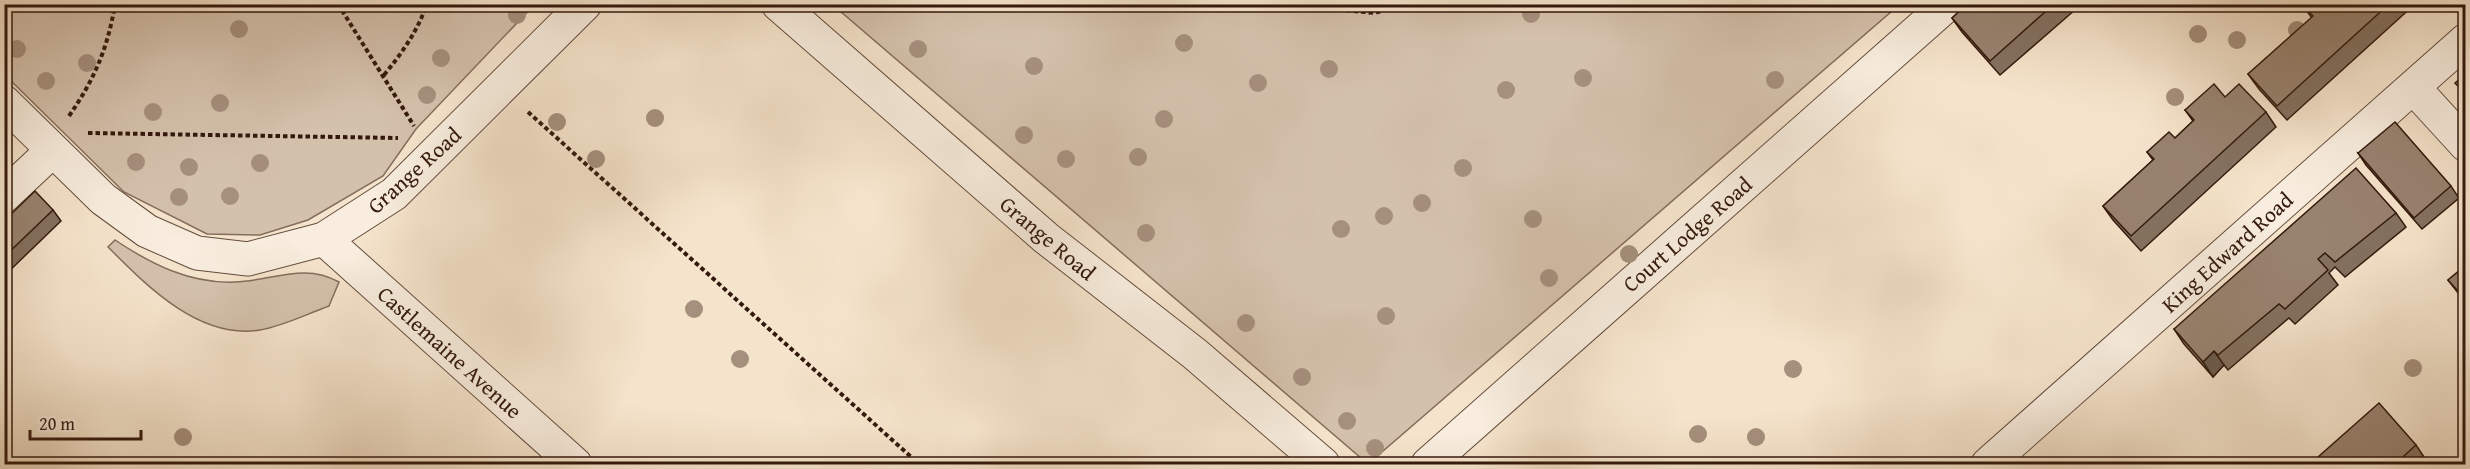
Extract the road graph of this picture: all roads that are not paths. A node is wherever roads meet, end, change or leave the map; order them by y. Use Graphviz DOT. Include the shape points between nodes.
graph roads {
  1 [pos="585,4"];
  2 [pos="778,4"];
  3 [pos="1948,4"];
  4 [pos="2466,40"];
  5 [pos="2414,87"];
  6 [pos="4,102"];
  7 [pos="56,140"];
  8 [pos="2466,145"];
  9 [pos="4,196"];
  10 [pos="324,239"];
  11 [pos="567,462"];
  12 [pos="1323,465"];
  13 [pos="1428,465"];
  14 [pos="1988,465"];
  1 -- 10 [label="street, Grange Road" via="394,194"];
  2 -- 12 [label="street, Grange Road" via="1046,238 1195,354"];
  3 -- 13 [label="street, Court Lodge Road"];
  4 -- 5 [label="street, King Edward Road"];
  5 -- 8 [label="street"];
  5 -- 14 [label="street, King Edward Road"];
  6 -- 7 [label="street, Grange Road"];
  7 -- 9 [label="street"];
  7 -- 10 [label="street, Grange Road" via="103,199 147,231 197,253 248,259"];
  10 -- 11 [label="street, Castlemaine Avenue"];
}
